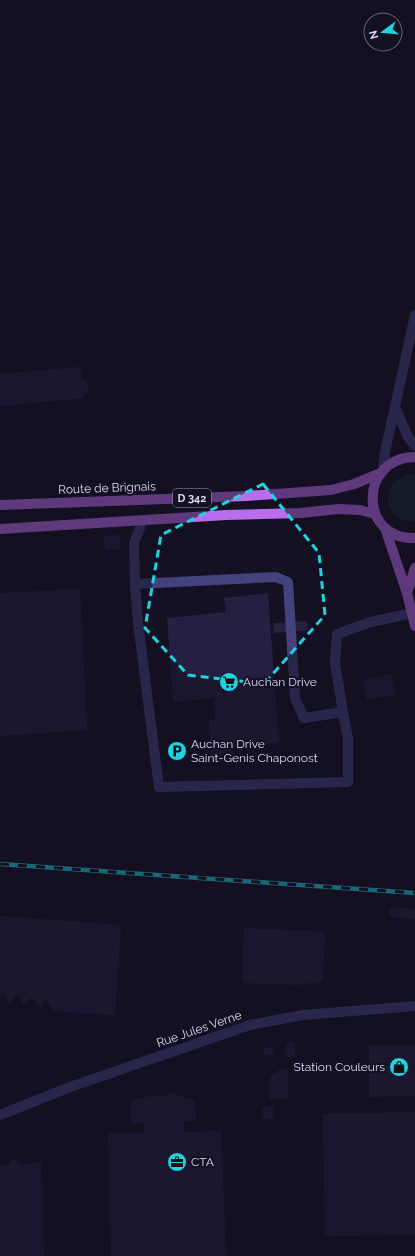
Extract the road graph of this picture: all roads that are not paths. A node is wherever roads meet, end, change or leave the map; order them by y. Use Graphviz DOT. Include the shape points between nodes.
graph roads {
  1 [pos="415,315"];
  2 [pos="413,326"];
  3 [pos="395,407"];
  4 [pos="415,446"];
  5 [pos="415,457"];
  6 [pos="382,471"];
  7 [pos="0,505"];
  8 [pos="375,514"];
  9 [pos="143,520"];
  10 [pos="385,528"];
  11 [pos="0,529"];
  12 [pos="415,538"];
  13 [pos="415,568"];
  14 [pos="135,584"];
  15 [pos="407,593"];
  16 [pos="412,613"];
  17 [pos="415,626"];
  18 [pos="343,712"];
  19 [pos="415,1006"];
  20 [pos="0,1115"];
  1 -- 2 [label="street"];
  2 -- 3 [label="street"];
  3 -- 4 [label="street" via="408,437"];
  3 -- 6 [label="street"];
  5 -- 6 [label="main road, Route de Brignais" via="392,463"];
  6 -- 7 [label="main road, Route de Brignais / D 342" via="354,484 331,490 247,496"];
  6 -- 8 [label="main road" via="372,493"];
  8 -- 9 [label="main road, D 342" via="338,509"];
  8 -- 10 [label="main road"];
  9 -- 11 [label="main road, D 342"];
  9 -- 14 [label="street" via="134,543"];
  10 -- 12 [label="main road" via="401,537"];
  10 -- 15 [label="main road"];
  13 -- 15 [label="main road"];
  14 -- 18 [label="street" via="276,577 288,582 295,698 304,718"];
  14 -- 18 [label="street" via="159,788 348,782 348,739"];
  15 -- 16 [label="main road"];
  16 -- 17 [label="main road"];
  16 -- 18 [label="street" via="371,622 337,634 335,663"];
  19 -- 20 [label="street, Rue Jules Verne" via="302,1015 250,1025 70,1087"];
}
